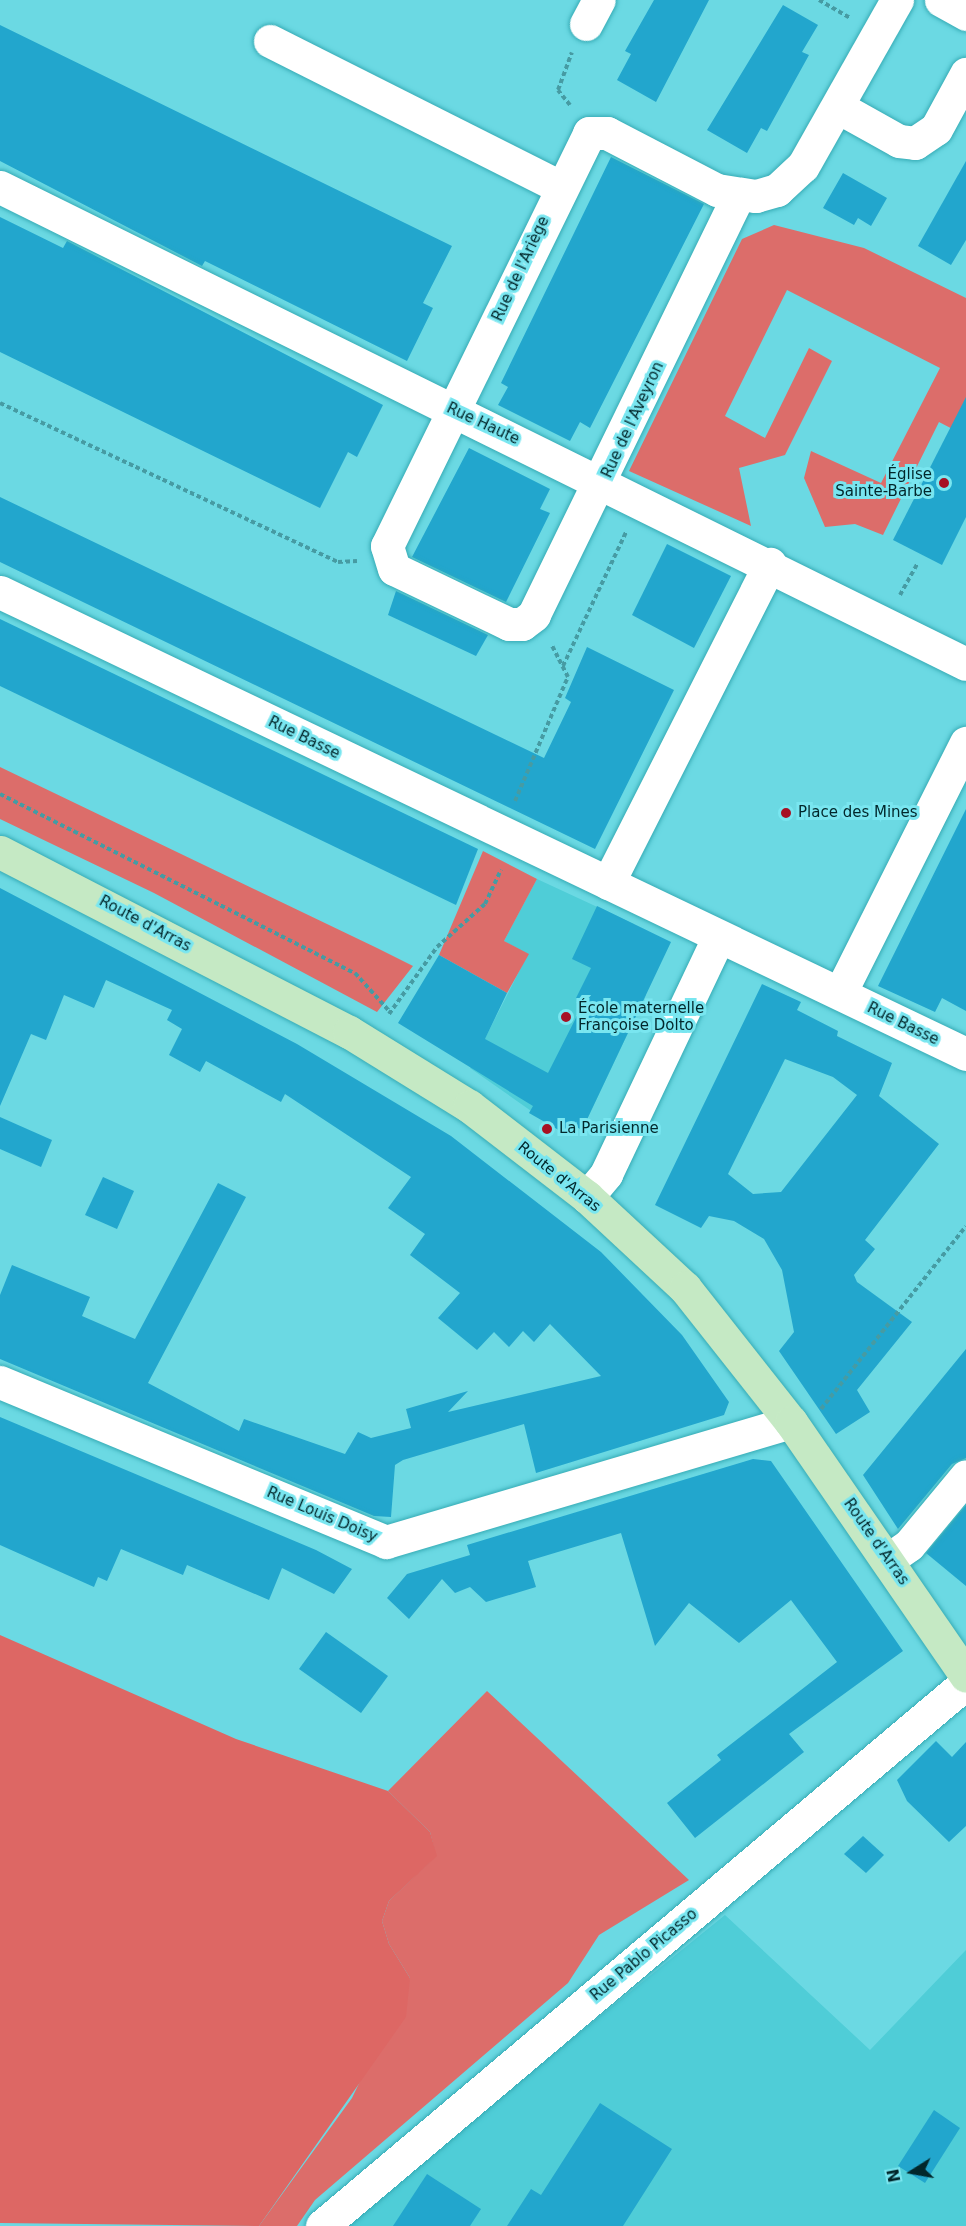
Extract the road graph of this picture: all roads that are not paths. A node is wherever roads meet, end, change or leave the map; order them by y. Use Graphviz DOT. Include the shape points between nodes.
graph roads {
  1 [pos="897,0"];
  2 [pos="941,0"];
  3 [pos="966,14"];
  4 [pos="270,41"];
  5 [pos="966,74"];
  6 [pos="838,107"];
  7 [pos="0,187"];
  8 [pos="560,187"];
  9 [pos="738,196"];
  10 [pos="454,411"];
  11 [pos="604,481"];
  12 [pos="770,564"];
  13 [pos="0,592"];
  14 [pos="522,620"];
  15 [pos="966,664"];
  16 [pos="966,743"];
  17 [pos="0,852"];
  18 [pos="608,883"];
  19 [pos="718,938"];
  20 [pos="840,993"];
  21 [pos="966,1054"];
  22 [pos="587,1197"];
  23 [pos="0,1382"];
  24 [pos="791,1422"];
  25 [pos="966,1476"];
  26 [pos="889,1559"];
  27 [pos="966,1676"];
  28 [pos="966,1683"];
  29 [pos="322,2226"];
  1 -- 6 [label="street"];
  2 -- 3 [label="street"];
  4 -- 8 [label="street"];
  5 -- 6 [label="street" via="936,129 915,143 899,141"];
  6 -- 9 [label="street" via="791,179 756,196"];
  7 -- 10 [label="street, Rue Haute"];
  8 -- 9 [label="street, Rue de l'Ariège" via="593,131"];
  8 -- 10 [label="street, Rue de l'Ariège"];
  9 -- 11 [label="street, Rue de l'Aveyron"];
  10 -- 11 [label="street, Rue Haute"];
  10 -- 14 [label="street, Rue de l'Ariège" via="387,546 388,559 394,569"];
  11 -- 12 [label="street, Rue Haute"];
  11 -- 14 [label="street, Rue de l'Aveyron"];
  12 -- 15 [label="street, Rue Haute"];
  12 -- 18 [label="street"];
  13 -- 18 [label="street, Rue Basse"];
  16 -- 20 [label="street"];
  17 -- 22 [label="main road, Route d'Arras" via="349,1032 469,1106"];
  18 -- 19 [label="street"];
  19 -- 20 [label="street"];
  19 -- 22 [label="street" via="606,1174"];
  20 -- 21 [label="street, Rue Basse"];
  22 -- 24 [label="main road, Route d'Arras" via="685,1288"];
  23 -- 24 [label="street, Rue Louis Doisy" via="386,1542"];
  24 -- 26 [label="main road, Route d'Arras"];
  25 -- 26 [label="street" via="909,1545"];
  26 -- 27 [label="main road, Route d'Arras"];
  28 -- 29 [label="street, Rue Pablo Picasso"];
}
